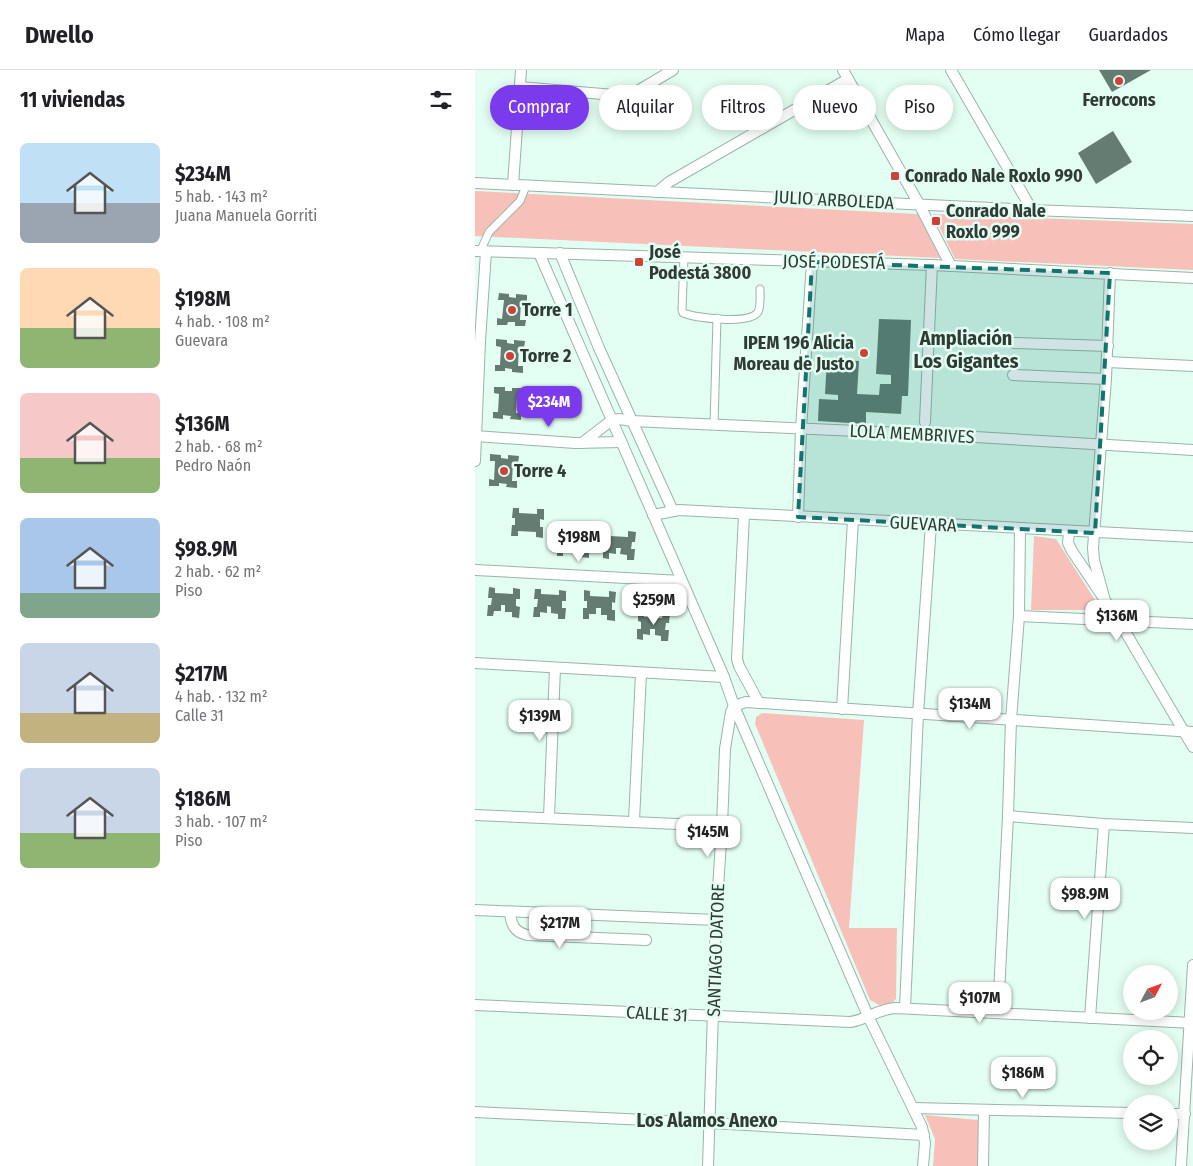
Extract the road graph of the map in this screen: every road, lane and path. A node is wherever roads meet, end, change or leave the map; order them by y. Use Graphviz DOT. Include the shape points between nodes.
graph roads {
  1 [pos="521,70"];
  2 [pos="673,70"];
  3 [pos="951,70"];
  4 [pos="845,74"];
  5 [pos="520,85"];
  6 [pos="589,93"];
  7 [pos="517,130"];
  8 [pos="475,183"];
  9 [pos="513,185"];
  10 [pos="526,186"];
  11 [pos="657,192"];
  12 [pos="919,204"];
  13 [pos="1032,210"];
  14 [pos="1193,216"];
  15 [pos="480,252"];
  16 [pos="539,253"];
  17 [pos="560,253"];
  18 [pos="684,257"];
  19 [pos="812,262"];
  20 [pos="932,264"];
  21 [pos="951,266"];
  22 [pos="1110,273"];
  23 [pos="1193,278"];
  24 [pos="760,289"];
  25 [pos="717,318"];
  26 [pos="477,341"];
  27 [pos="1014,344"];
  28 [pos="1108,346"];
  29 [pos="1107,362"];
  30 [pos="1193,366"];
  31 [pos="1013,375"];
  32 [pos="1106,379"];
  33 [pos="612,420"];
  34 [pos="632,421"];
  35 [pos="925,422"];
  36 [pos="714,425"];
  37 [pos="801,429"];
  38 [pos="476,436"];
  39 [pos="582,442"];
  40 [pos="621,442"];
  41 [pos="1101,445"];
  42 [pos="1193,450"];
  43 [pos="475,461"];
  44 [pos="673,511"];
  45 [pos="653,515"];
  46 [pos="744,515"];
  47 [pos="798,517"];
  48 [pos="853,520"];
  49 [pos="931,524"];
  50 [pos="1020,529"];
  51 [pos="1069,532"];
  52 [pos="1095,533"];
  53 [pos="1193,537"];
  54 [pos="475,570"];
  55 [pos="682,581"];
  56 [pos="1104,597"];
  57 [pos="1019,616"];
  58 [pos="1119,621"];
  59 [pos="1193,624"];
  60 [pos="475,663"];
  61 [pos="555,668"];
  62 [pos="641,673"];
  63 [pos="724,676"];
  64 [pos="759,703"];
  65 [pos="734,706"];
  66 [pos="842,709"];
  67 [pos="918,714"];
  68 [pos="1011,720"];
  69 [pos="1188,731"];
  70 [pos="1193,747"];
  71 [pos="475,815"];
  72 [pos="1008,816"];
  73 [pos="549,817"];
  74 [pos="634,821"];
  75 [pos="1104,824"];
  76 [pos="722,826"];
  77 [pos="1193,828"];
  78 [pos="475,910"];
  79 [pos="510,912"];
  80 [pos="716,920"];
  81 [pos="646,940"];
  82 [pos="1193,965"];
  83 [pos="475,1005"];
  84 [pos="905,1008"];
  85 [pos="998,1013"];
  86 [pos="714,1016"];
  87 [pos="868,1016"];
  88 [pos="1090,1018"];
  89 [pos="1192,1023"];
  90 [pos="913,1108"];
  91 [pos="984,1111"];
  92 [pos="475,1112"];
  93 [pos="1123,1113"];
  94 [pos="1178,1114"];
  95 [pos="1185,1114"];
  96 [pos="710,1123"];
  97 [pos="925,1135"];
  98 [pos="708,1166"];
  99 [pos="923,1166"];
  100 [pos="983,1166"];
  101 [pos="1181,1166"];
  1 -- 5 [label="street"];
  2 -- 6 [label="street" via="626,96"];
  3 -- 13 [label="street"];
  4 -- 11 [label="street"];
  4 -- 12 [label="street"];
  7 -- 9 [label="street"];
  8 -- 9 [label="street, JULIO ARBOLEDA"];
  9 -- 10 [label="street, JULIO ARBOLEDA"];
  10 -- 11 [label="street, JULIO ARBOLEDA"];
  10 -- 15 [label="street" via="520,201 489,232"];
  11 -- 12 [label="street, JULIO ARBOLEDA"];
  12 -- 13 [label="street, JULIO ARBOLEDA"];
  12 -- 21 [label="street"];
  13 -- 14 [label="street, JULIO ARBOLEDA"];
  15 -- 16 [label="street, JOSÉ PODESTÁ"];
  15 -- 26 [label="street"];
  16 -- 17 [label="street, JOSÉ PODESTÁ"];
  16 -- 33 [label="street"];
  17 -- 18 [label="street, JOSÉ PODESTÁ"];
  17 -- 34 [label="street"];
  18 -- 19 [label="street, JOSÉ PODESTÁ"];
  18 -- 25 [label="street" via="681,310"];
  19 -- 20 [label="street, JOSÉ PODESTÁ"];
  19 -- 37 [label="street"];
  20 -- 21 [label="street, JOSÉ PODESTÁ"];
  20 -- 35 [label="street"];
  21 -- 22 [label="street, JOSÉ PODESTÁ"];
  22 -- 23 [label="street, JOSÉ PODESTÁ"];
  22 -- 28 [label="street"];
  24 -- 25 [label="street" via="759,308 753,317"];
  25 -- 36 [label="street"];
  26 -- 38 [label="street"];
  27 -- 28 [label="street"];
  28 -- 29 [label="street"];
  29 -- 30 [label="street"];
  29 -- 32 [label="street"];
  31 -- 32 [label="street"];
  32 -- 41 [label="street"];
  33 -- 34 [label="street, LOLA MEMBRIVES"];
  33 -- 39 [label="street"];
  33 -- 40 [label="street"];
  34 -- 36 [label="street, LOLA MEMBRIVES"];
  34 -- 44 [label="street"];
  36 -- 37 [label="street, LOLA MEMBRIVES"];
  37 -- 41 [label="street, LOLA MEMBRIVES"];
  37 -- 47 [label="street"];
  38 -- 39 [label="street"];
  38 -- 43 [label="street"];
  39 -- 40 [label="street"];
  40 -- 45 [label="street"];
  41 -- 42 [label="street, LOLA MEMBRIVES"];
  41 -- 52 [label="street"];
  44 -- 45 [label="street, GUEVARA"];
  44 -- 46 [label="street, GUEVARA"];
  45 -- 55 [label="street"];
  46 -- 47 [label="street, GUEVARA"];
  46 -- 64 [label="street" via="737,659"];
  47 -- 48 [label="street, GUEVARA"];
  48 -- 49 [label="street, GUEVARA"];
  48 -- 66 [label="street"];
  49 -- 50 [label="street, GUEVARA"];
  49 -- 67 [label="street"];
  50 -- 51 [label="street, GUEVARA"];
  50 -- 57 [label="street"];
  51 -- 52 [label="street, GUEVARA"];
  51 -- 56 [label="street" via="1068,543 1072,551"];
  52 -- 53 [label="street, GUEVARA"];
  52 -- 56 [label="street" via="1094,560"];
  54 -- 55 [label="street"];
  55 -- 63 [label="street"];
  56 -- 58 [label="street"];
  57 -- 58 [label="street"];
  57 -- 68 [label="street"];
  58 -- 59 [label="street"];
  58 -- 69 [label="street"];
  60 -- 61 [label="street"];
  61 -- 62 [label="street"];
  61 -- 73 [label="street"];
  62 -- 63 [label="street"];
  62 -- 74 [label="street"];
  63 -- 65 [label="street"];
  64 -- 65 [label="street" via="746,702"];
  64 -- 66 [label="street"];
  65 -- 76 [label="street, SANTIAGO DATORE" via="725,749"];
  65 -- 87 [label="street"];
  66 -- 67 [label="street"];
  67 -- 68 [label="street"];
  67 -- 84 [label="street"];
  68 -- 69 [label="street"];
  68 -- 72 [label="street"];
  69 -- 70 [label="street"];
  71 -- 73 [label="street"];
  72 -- 75 [label="street"];
  72 -- 85 [label="street"];
  73 -- 74 [label="street"];
  74 -- 76 [label="street"];
  75 -- 77 [label="street"];
  75 -- 88 [label="street"];
  76 -- 80 [label="street, SANTIAGO DATORE"];
  78 -- 79 [label="street"];
  79 -- 80 [label="street"];
  79 -- 81 [label="street" via="511,923 522,934"];
  80 -- 86 [label="street, SANTIAGO DATORE"];
  82 -- 89 [label="street"];
  83 -- 86 [label="street, CALLE 31"];
  84 -- 85 [label="street, CALLE 31"];
  84 -- 87 [label="street, CALLE 31" via="887,1009"];
  85 -- 88 [label="street, CALLE 31"];
  86 -- 87 [label="street, CALLE 31" via="850,1022"];
  86 -- 96 [label="street, SANTIAGO DATORE"];
  87 -- 90 [label="street"];
  88 -- 89 [label="street, CALLE 31"];
  89 -- 95 [label="street"];
  90 -- 91 [label="street"];
  90 -- 97 [label="street"];
  91 -- 93 [label="street"];
  91 -- 100 [label="street"];
  92 -- 96 [label="street"];
  94 -- 95 [label="street"];
  95 -- 101 [label="street"];
  96 -- 97 [label="street"];
  96 -- 98 [label="street, SANTIAGO DATORE"];
  97 -- 99 [label="street"];
}
